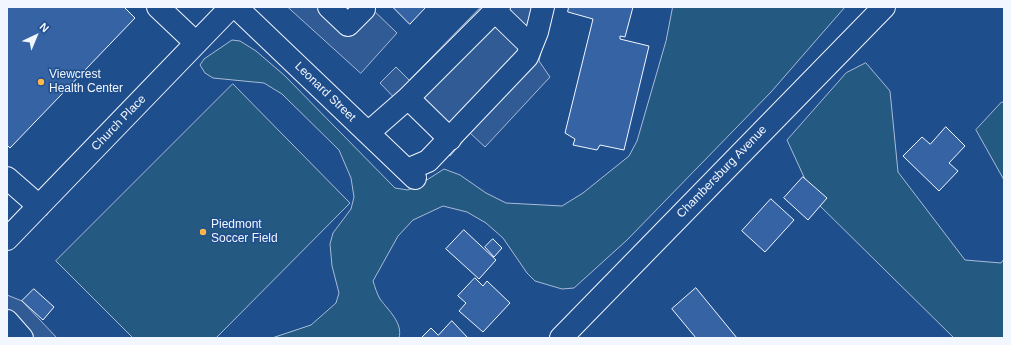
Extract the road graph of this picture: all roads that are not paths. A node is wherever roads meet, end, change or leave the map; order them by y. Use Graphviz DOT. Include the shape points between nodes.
graph roads {
  1 [pos="158,7"];
  2 [pos="231,7"];
  3 [pos="236,7"];
  4 [pos="329,7"];
  5 [pos="362,7"];
  6 [pos="543,7"];
  7 [pos="884,7"];
  8 [pos="497,9"];
  9 [pos="196,43"];
  10 [pos="531,46"];
  11 [pos="408,98"];
  12 [pos="368,133"];
  13 [pos="450,139"];
  14 [pos="7,178"];
  15 [pos="39,206"];
  16 [pos="7,239"];
  17 [pos="574,334"];
  1 -- 9 [label="street"];
  2 -- 9 [label="street, Church Place"];
  3 -- 12 [label="street, Leonard Street"];
  4 -- 5 [label="street" via="348,25 364,9"];
  6 -- 10 [label="street"];
  7 -- 17 [label="street, Chambersburg Avenue"];
  8 -- 10 [label="street"];
  8 -- 11 [label="street"];
  9 -- 15 [label="street, Church Place"];
  10 -- 13 [label="street" via="527,57"];
  11 -- 12 [label="street"];
  11 -- 13 [label="street"];
  12 -- 13 [label="street, Leonard Street" via="411,174"];
  14 -- 15 [label="street"];
  15 -- 16 [label="street, Church Place"];
}
